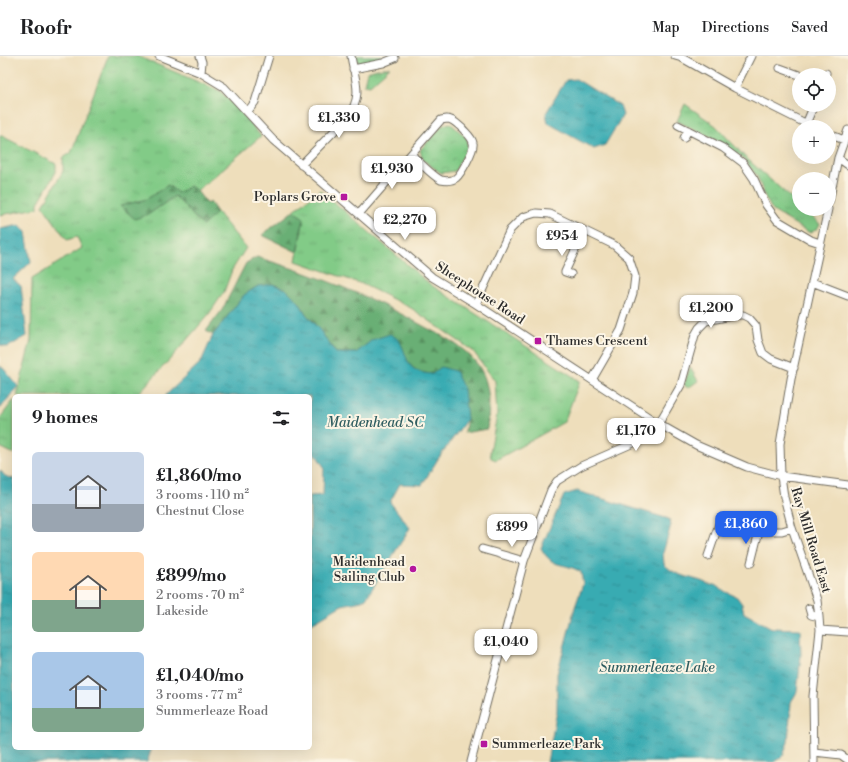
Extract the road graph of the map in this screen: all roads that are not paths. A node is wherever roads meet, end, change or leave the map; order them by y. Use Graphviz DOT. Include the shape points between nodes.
graph roads {
  1 [pos="159,56"];
  2 [pos="200,56"];
  3 [pos="269,56"];
  4 [pos="351,56"];
  5 [pos="675,56"];
  6 [pos="751,56"];
  7 [pos="396,58"];
  8 [pos="353,68"];
  9 [pos="780,68"];
  10 [pos="201,73"];
  11 [pos="792,73"];
  12 [pos="735,88"];
  13 [pos="248,111"];
  14 [pos="797,120"];
  15 [pos="678,125"];
  16 [pos="688,130"];
  17 [pos="848,130"];
  18 [pos="836,137"];
  19 [pos="684,138"];
  20 [pos="844,140"];
  21 [pos="410,154"];
  22 [pos="838,158"];
  23 [pos="848,164"];
  24 [pos="301,165"];
  25 [pos="835,172"];
  26 [pos="359,214"];
  27 [pos="826,216"];
  28 [pos="584,231"];
  29 [pos="820,243"];
  30 [pos="566,274"];
  31 [pos="812,282"];
  32 [pos="848,296"];
  33 [pos="476,304"];
  34 [pos="699,306"];
  35 [pos="706,321"];
  36 [pos="794,368"];
  37 [pos="592,380"];
  38 [pos="659,424"];
  39 [pos="781,476"];
  40 [pos="848,485"];
  41 [pos="792,528"];
  42 [pos="759,531"];
  43 [pos="482,549"];
  44 [pos="708,556"];
  45 [pos="524,561"];
  46 [pos="751,563"];
  47 [pos="809,608"];
  48 [pos="819,617"];
  49 [pos="820,630"];
  50 [pos="848,632"];
  51 [pos="814,752"];
  52 [pos="848,760"];
  53 [pos="471,762"];
  54 [pos="814,762"];
  1 -- 10 [label="street, Sheephouse Road"];
  2 -- 10 [label="street"];
  3 -- 13 [label="street" via="255,102"];
  4 -- 8 [label="street"];
  5 -- 12 [label="street"];
  6 -- 12 [label="street"];
  7 -- 8 [label="street"];
  8 -- 24 [label="street" via="358,93 353,110"];
  9 -- 11 [label="street"];
  10 -- 13 [label="street, Sheephouse Road" via="224,87"];
  12 -- 14 [label="street"];
  13 -- 24 [label="street, Sheephouse Road"];
  15 -- 16 [label="street"];
  16 -- 19 [label="street"];
  16 -- 29 [label="street" via="723,148 743,163 777,220"];
  17 -- 20 [label="street"];
  18 -- 20 [label="street"];
  20 -- 22 [label="street"];
  21 -- 21 [label="street" via="444,119 450,119 457,124 473,143 471,154 458,175 449,180 439,179"];
  21 -- 26 [label="street"];
  22 -- 23 [label="street"];
  22 -- 25 [label="street"];
  24 -- 26 [label="street, Sheephouse Road"];
  26 -- 33 [label="street, Sheephouse Road" via="432,278"];
  27 -- 29 [label="street, Ray Mill Road East"];
  28 -- 30 [label="street"];
  28 -- 33 [label="street" via="550,214 523,216 510,230"];
  28 -- 37 [label="street" via="614,245 629,258 636,276 621,330"];
  29 -- 31 [label="street, Ray Mill Road East"];
  31 -- 32 [label="street"];
  31 -- 36 [label="street, Ray Mill Road East"];
  33 -- 37 [label="street, Sheephouse Road"];
  34 -- 35 [label="street"];
  35 -- 36 [label="street" via="736,315 749,318 756,326 764,353 771,359"];
  35 -- 38 [label="street" via="694,335 682,385"];
  36 -- 39 [label="street, Ray Mill Road East" via="780,444"];
  37 -- 38 [label="street, Sheephouse Road"];
  38 -- 39 [label="street, Sheephouse Road" via="696,445 747,467"];
  38 -- 45 [label="street" via="652,435 581,466 557,481"];
  39 -- 40 [label="street, Sheephouse Road"];
  39 -- 41 [label="street, Ray Mill Road East"];
  41 -- 42 [label="street" via="782,532"];
  41 -- 48 [label="street, Ray Mill Road East" via="817,600"];
  42 -- 44 [label="street" via="728,520 719,524"];
  42 -- 46 [label="street"];
  43 -- 45 [label="street"];
  45 -- 53 [label="street"];
  47 -- 48 [label="street" via="811,615"];
  48 -- 49 [label="street, Ray Mill Road East"];
  49 -- 50 [label="street"];
  49 -- 51 [label="street, Ray Mill Road East" via="813,696"];
  51 -- 52 [label="street" via="841,755"];
  51 -- 54 [label="street, Ray Mill Road East"];
}
